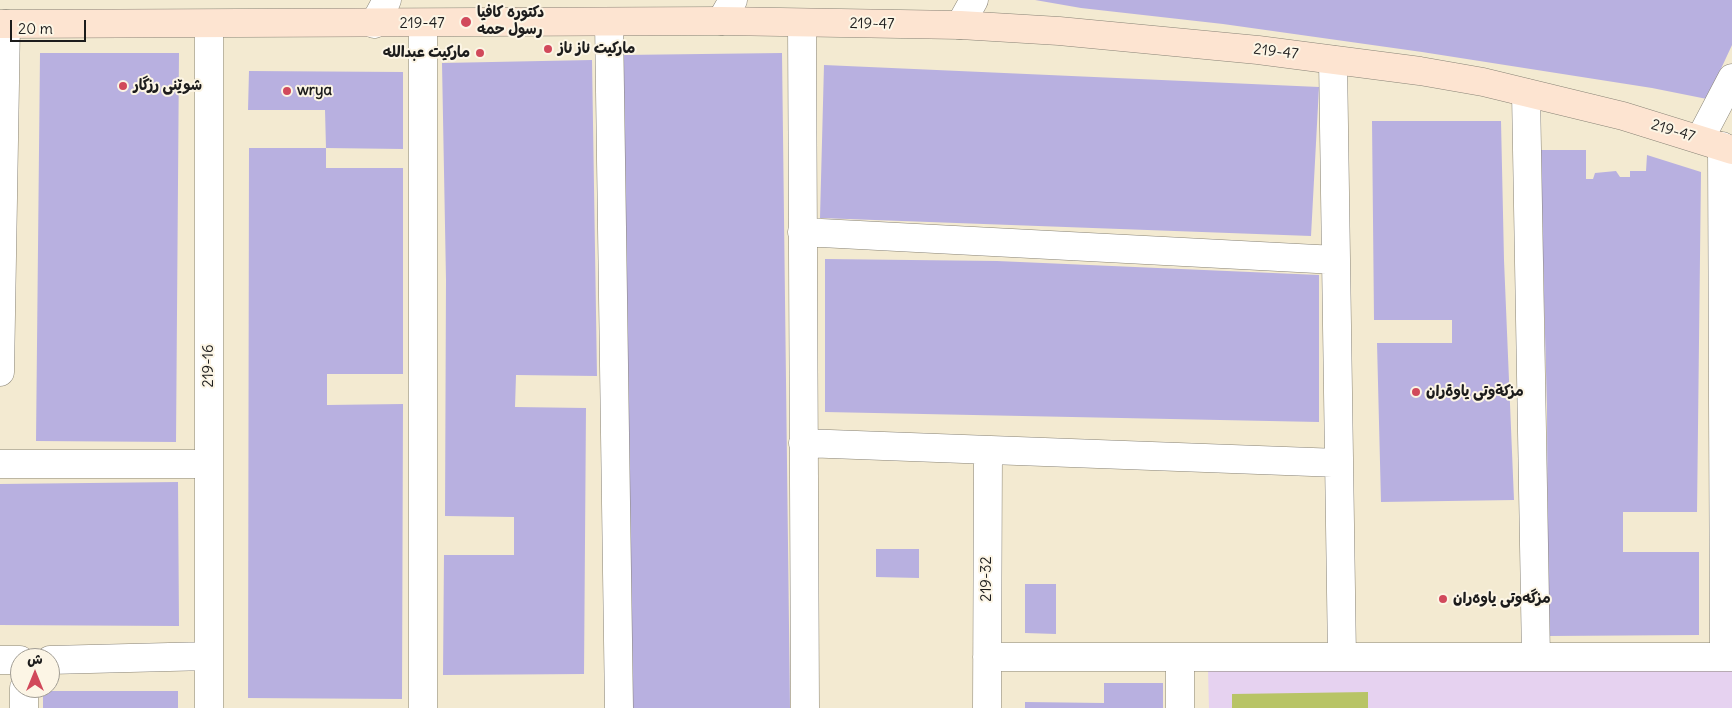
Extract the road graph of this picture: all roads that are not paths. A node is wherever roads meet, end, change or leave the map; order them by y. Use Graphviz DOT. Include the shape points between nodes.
graph roads {
  1 [pos="387,0"];
  2 [pos="974,0"];
  3 [pos="727,11"];
  4 [pos="609,22"];
  5 [pos="802,23"];
  6 [pos="3,24"];
  7 [pos="374,24"];
  8 [pos="423,24"];
  9 [pos="209,25"];
  10 [pos="960,25"];
  11 [pos="1333,60"];
  12 [pos="1732,78"];
  13 [pos="1526,93"];
  14 [pos="1718,145"];
  15 [pos="802,232"];
  16 [pos="1,243"];
  17 [pos="1336,260"];
  18 [pos="0,372"];
  19 [pos="803,443"];
  20 [pos="988,450"];
  21 [pos="1339,463"];
  22 [pos="0,464"];
  23 [pos="209,464"];
  24 [pos="209,656"];
  25 [pos="1342,657"];
  26 [pos="1536,657"];
  27 [pos="1728,657"];
  28 [pos="987,658"];
  29 [pos="1180,658"];
  30 [pos="60,660"];
  31 [pos="209,708"];
  32 [pos="423,708"];
  33 [pos="619,708"];
  34 [pos="805,708"];
  35 [pos="987,708"];
  36 [pos="1180,708"];
  1 -- 7 [label="street"];
  2 -- 10 [label="street"];
  3 -- 4 [label="street, 219-47"];
  3 -- 5 [label="street, 219-47"];
  4 -- 8 [label="street, 219-47"];
  4 -- 33 [label="street"];
  5 -- 10 [label="street, 219-47"];
  5 -- 15 [label="street"];
  6 -- 9 [label="street, 219-47"];
  6 -- 16 [label="street"];
  7 -- 8 [label="street, 219-47"];
  7 -- 9 [label="street, 219-47"];
  8 -- 32 [label="street"];
  9 -- 23 [label="street, 219-16"];
  10 -- 11 [label="street, 219-47" via="1158,39"];
  11 -- 13 [label="street, 219-47" via="1429,73"];
  11 -- 17 [label="street"];
  12 -- 14 [label="street"];
  13 -- 14 [label="street, 219-47" via="1623,116"];
  13 -- 26 [label="street"];
  14 -- 27 [label="street"];
  15 -- 17 [label="street"];
  15 -- 19 [label="street"];
  16 -- 18 [label="street"];
  17 -- 21 [label="street"];
  19 -- 20 [label="street"];
  19 -- 34 [label="street"];
  20 -- 21 [label="street"];
  20 -- 28 [label="street, 219-32"];
  21 -- 25 [label="street"];
  22 -- 23 [label="street"];
  23 -- 24 [label="street, 219-16"];
  24 -- 30 [label="street"];
  24 -- 31 [label="street, 219-16"];
  25 -- 26 [label="street"];
  25 -- 29 [label="street"];
  26 -- 27 [label="street"];
  28 -- 29 [label="street"];
  28 -- 35 [label="street, 219-32"];
  29 -- 36 [label="street"];
}
